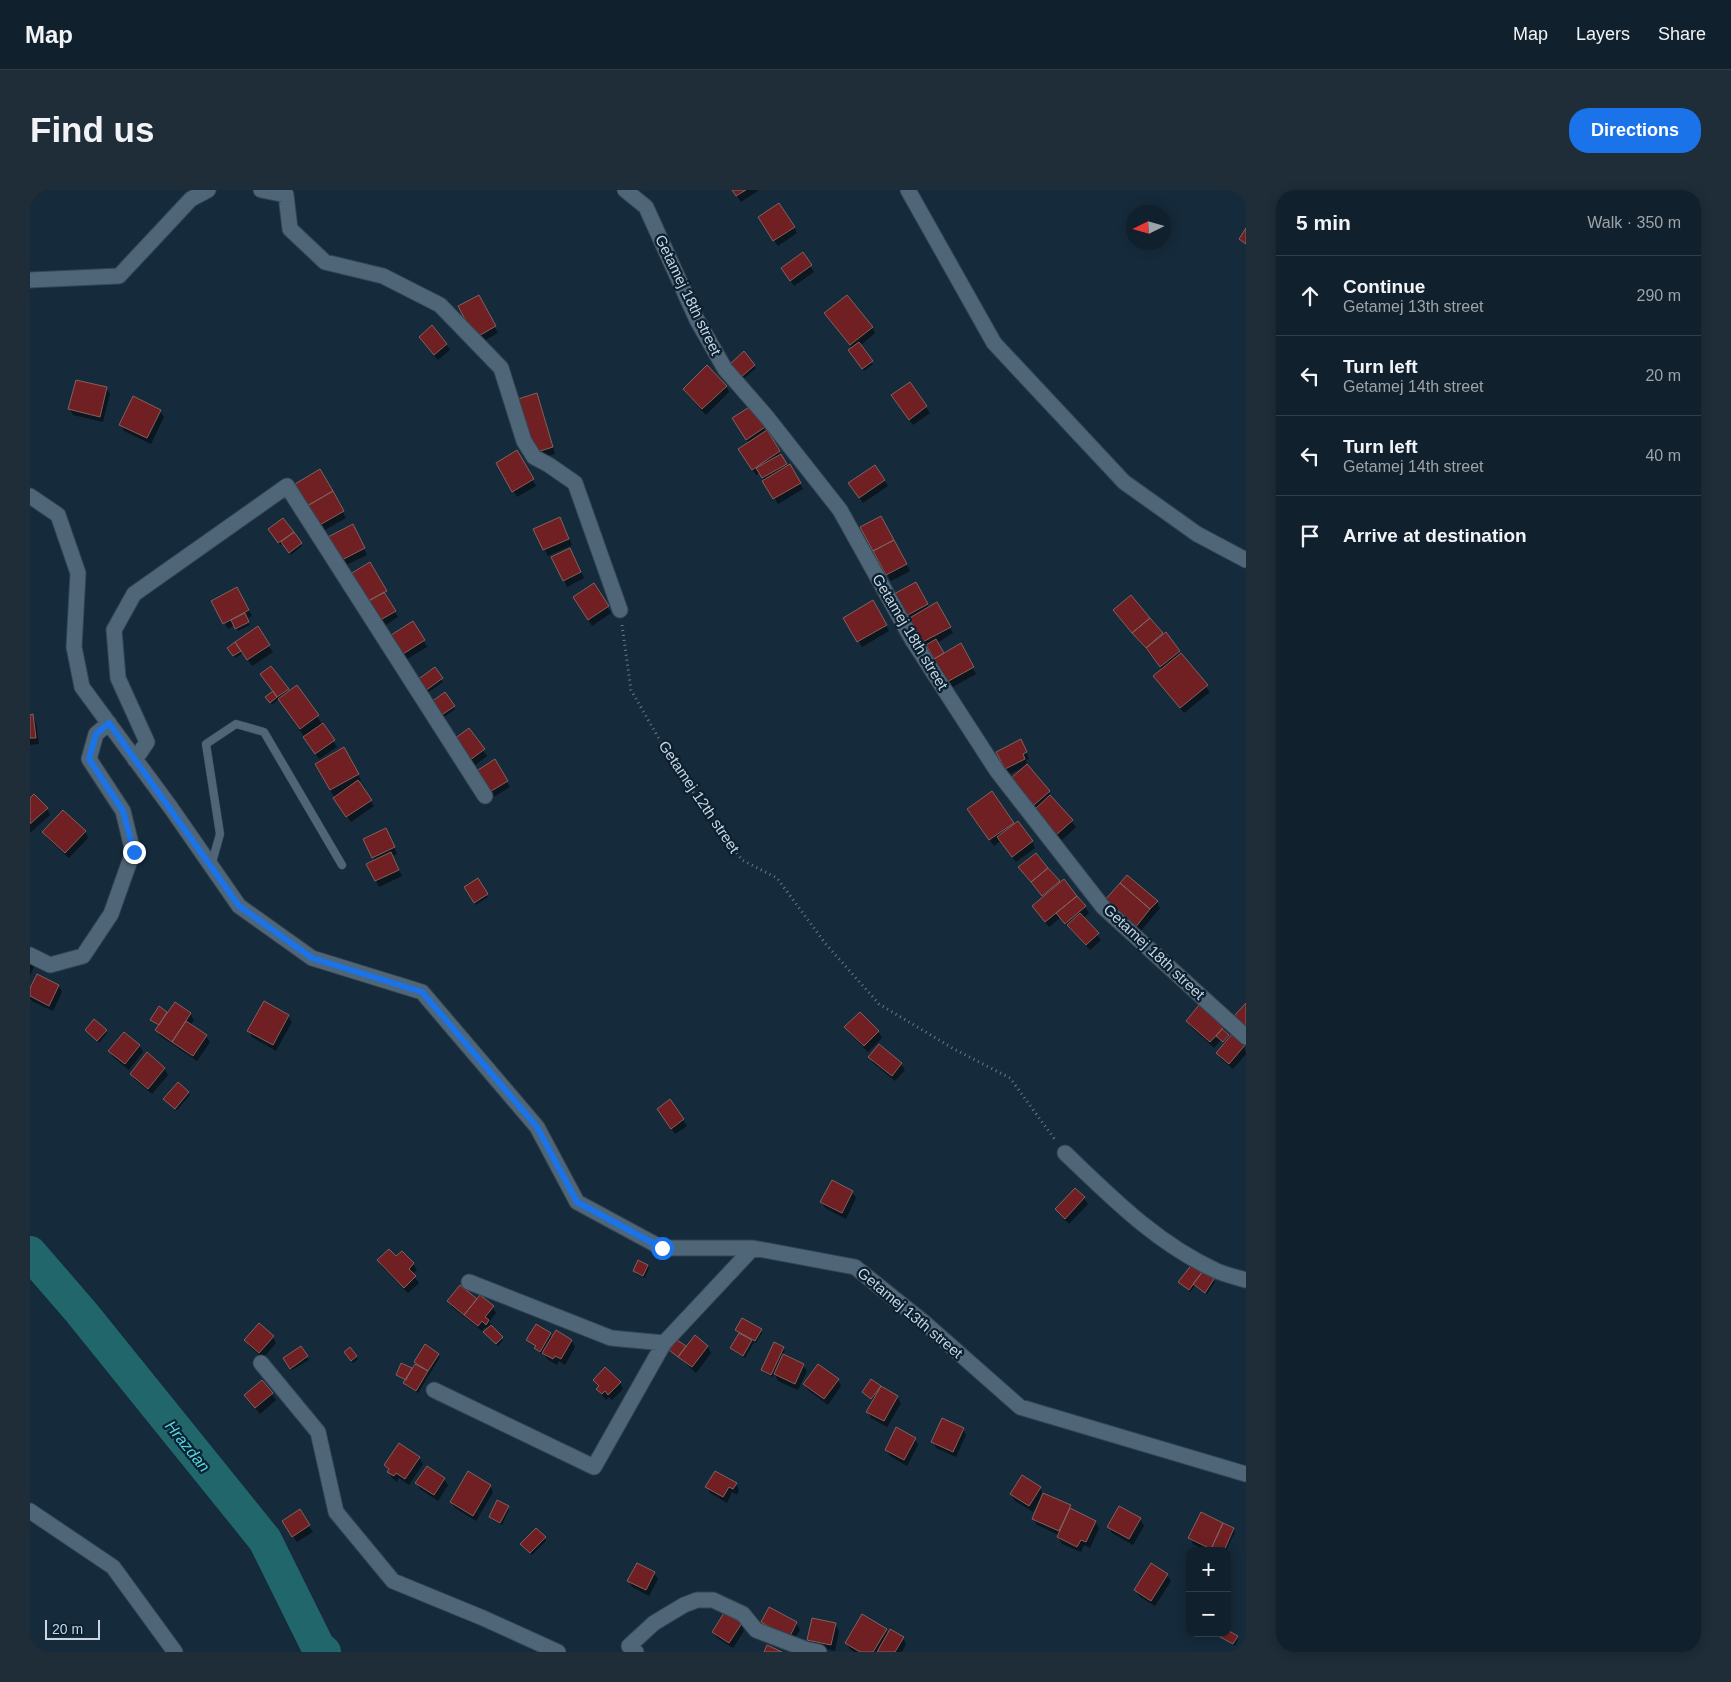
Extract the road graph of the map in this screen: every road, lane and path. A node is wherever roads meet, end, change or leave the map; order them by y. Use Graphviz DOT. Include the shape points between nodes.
graph roads {
  1 [pos="208,190"];
  2 [pos="261,190"];
  3 [pos="625,190"];
  4 [pos="908,190"];
  5 [pos="30,280"];
  6 [pos="30,496"];
  7 [pos="1246,560"];
  8 [pos="620,610"];
  9 [pos="109,723"];
  10 [pos="135,760"];
  11 [pos="485,796"];
  12 [pos="342,865"];
  13 [pos="211,866"];
  14 [pos="30,955"];
  15 [pos="1246,1037"];
  16 [pos="1065,1153"];
  17 [pos="753,1248"];
  18 [pos="1246,1280"];
  19 [pos="468,1282"];
  20 [pos="664,1343"];
  21 [pos="261,1363"];
  22 [pos="434,1390"];
  23 [pos="1246,1474"];
  24 [pos="30,1510"];
  25 [pos="629,1650"];
  26 [pos="174,1652"];
  27 [pos="558,1652"];
  28 [pos="820,1652"];
  1 -- 5 [label="street" via="191,199 119,276"];
  2 -- 8 [label="street" via="286,195 290,229 325,262 383,276 440,305 501,368 524,442 534,457 575,483"];
  3 -- 15 [label="street, Getamej 18th street" via="646,206 697,320 725,369 840,510 913,641 997,772 1103,908"];
  4 -- 7 [label="street" via="994,343 1124,482 1197,534"];
  6 -- 9 [label="street, Getamej 13th street" via="58,515 78,573 74,648 82,687"];
  8 -- 16 [label="path, Getamej 12th street" via="630,690 677,770 742,860 777,878 825,943 879,1004 1010,1078"];
  9 -- 10 [label="street, Getamej 13th street"];
  9 -- 14 [label="street" via="96,734 89,759 123,811 134,852 111,914 82,956 50,965"];
  10 -- 11 [label="street" via="147,742 118,678 114,630 134,594 287,486"];
  10 -- 13 [label="street, Getamej 13th street"];
  12 -- 13 [label="lane" via="264,732 236,724 206,744 220,834"];
  13 -- 17 [label="street, Getamej 13th street" via="239,906 312,958 422,992 537,1127 577,1202 662,1248"];
  16 -- 18 [label="street" via="1120,1206 1168,1244 1217,1271"];
  17 -- 20 [label="street"];
  17 -- 23 [label="street, Getamej 13th street" via="855,1266 1020,1407"];
  19 -- 20 [label="street" via="611,1338"];
  20 -- 22 [label="street" via="594,1466"];
  21 -- 27 [label="street" via="318,1432 336,1512 392,1581"];
  24 -- 26 [label="street" via="113,1567"];
  25 -- 28 [label="street" via="654,1623 684,1605 698,1600 713,1600 743,1614 756,1630"];
}
